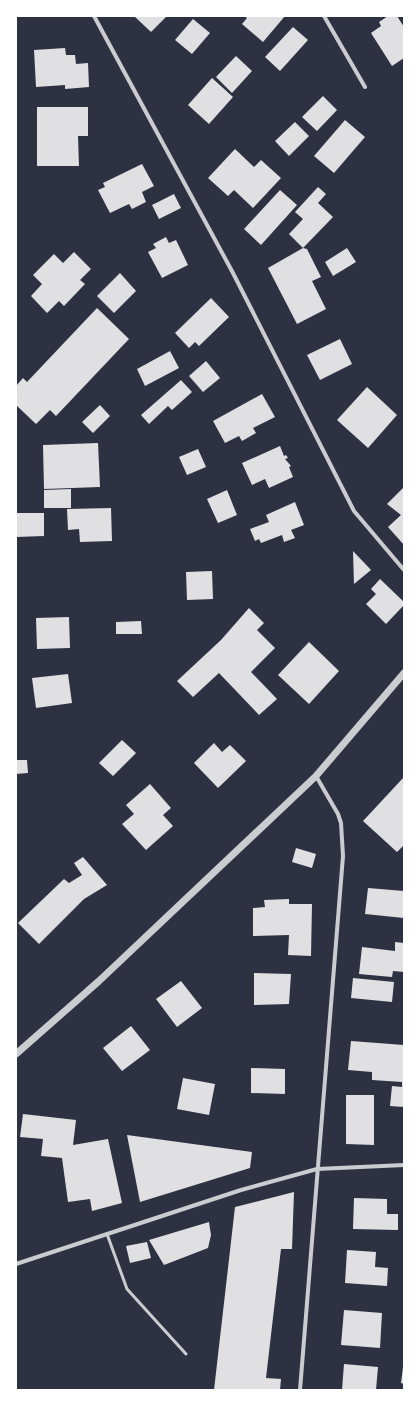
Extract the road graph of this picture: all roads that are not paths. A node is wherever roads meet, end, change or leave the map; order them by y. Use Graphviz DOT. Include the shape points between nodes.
graph roads {
  1 [pos="94,16"];
  2 [pos="324,16"];
  3 [pos="366,87"];
  4 [pos="404,570"];
  5 [pos="404,674"];
  6 [pos="316,776"];
  7 [pos="16,1054"];
  8 [pos="404,1165"];
  9 [pos="317,1169"];
  10 [pos="107,1234"];
  11 [pos="16,1264"];
  12 [pos="186,1354"];
  13 [pos="300,1390"];
  1 -- 4 [label="street" via="233,273 354,511"];
  2 -- 3 [label="street"];
  5 -- 6 [label="street"];
  6 -- 7 [label="street" via="99,981"];
  6 -- 9 [label="street" via="338,814 343,856"];
  8 -- 9 [label="street"];
  9 -- 10 [label="street" via="242,1190"];
  9 -- 13 [label="street"];
  10 -- 11 [label="street"];
  10 -- 12 [label="lane" via="127,1289"];
}
